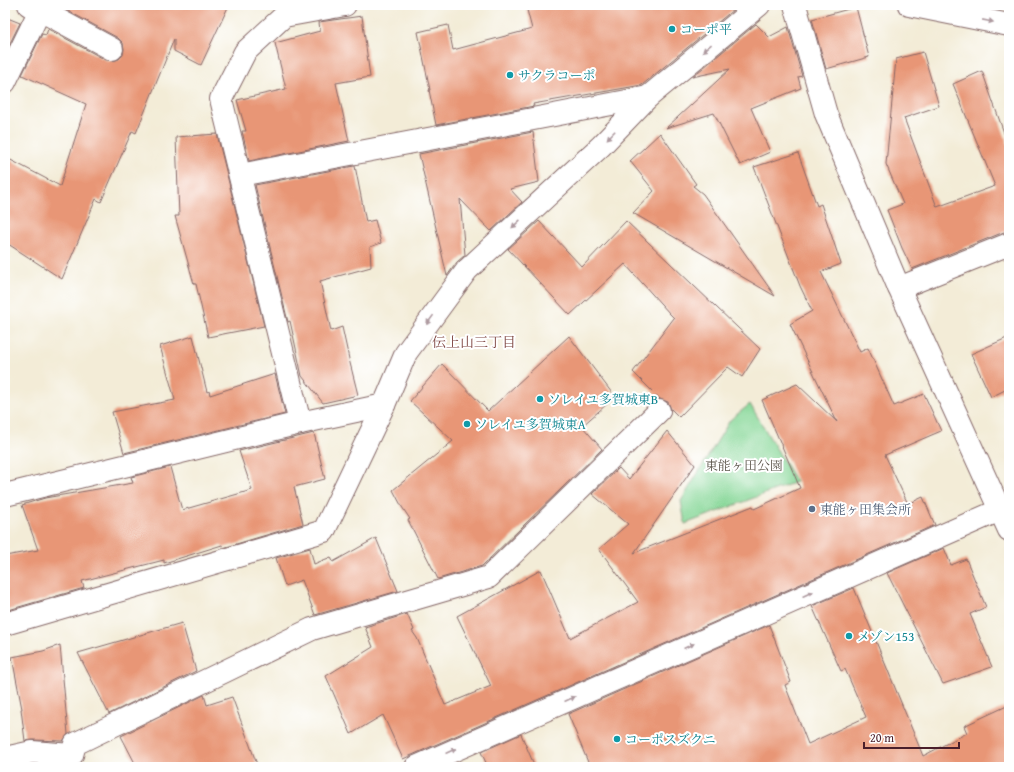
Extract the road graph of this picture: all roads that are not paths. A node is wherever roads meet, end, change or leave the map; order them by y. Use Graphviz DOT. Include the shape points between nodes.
graph roads {
  1 [pos="345,5"];
  2 [pos="759,5"];
  3 [pos="795,5"];
  4 [pos="909,5"];
  5 [pos="35,7"];
  6 [pos="1009,25"];
  7 [pos="112,49"];
  8 [pos="5,82"];
  9 [pos="648,97"];
  10 [pos="240,175"];
  11 [pos="1009,244"];
  12 [pos="900,288"];
  13 [pos="384,405"];
  14 [pos="658,411"];
  15 [pos="300,423"];
  16 [pos="5,495"];
  17 [pos="1005,508"];
  18 [pos="1009,530"];
  19 [pos="5,624"];
  20 [pos="5,758"];
  21 [pos="71,763"];
  22 [pos="416,767"];
  1 -- 10 [label="street" via="284,16 245,52 221,99"];
  2 -- 9 [label="street, one-way"];
  3 -- 12 [label="street" via="826,114"];
  4 -- 6 [label="street, one-way"];
  5 -- 7 [label="street"];
  5 -- 8 [label="street"];
  9 -- 10 [label="street"];
  9 -- 13 [label="street, one-way" via="600,146 467,270 406,353"];
  10 -- 15 [label="street"];
  11 -- 12 [label="street"];
  12 -- 17 [label="street"];
  13 -- 15 [label="street"];
  13 -- 19 [label="street" via="324,531"];
  14 -- 21 [label="street" via="489,577 312,629 75,744"];
  15 -- 16 [label="street"];
  17 -- 18 [label="street"];
  22 -- 17 [label="street, one-way"];
  20 -- 21 [label="street" via="32,752"];
}
